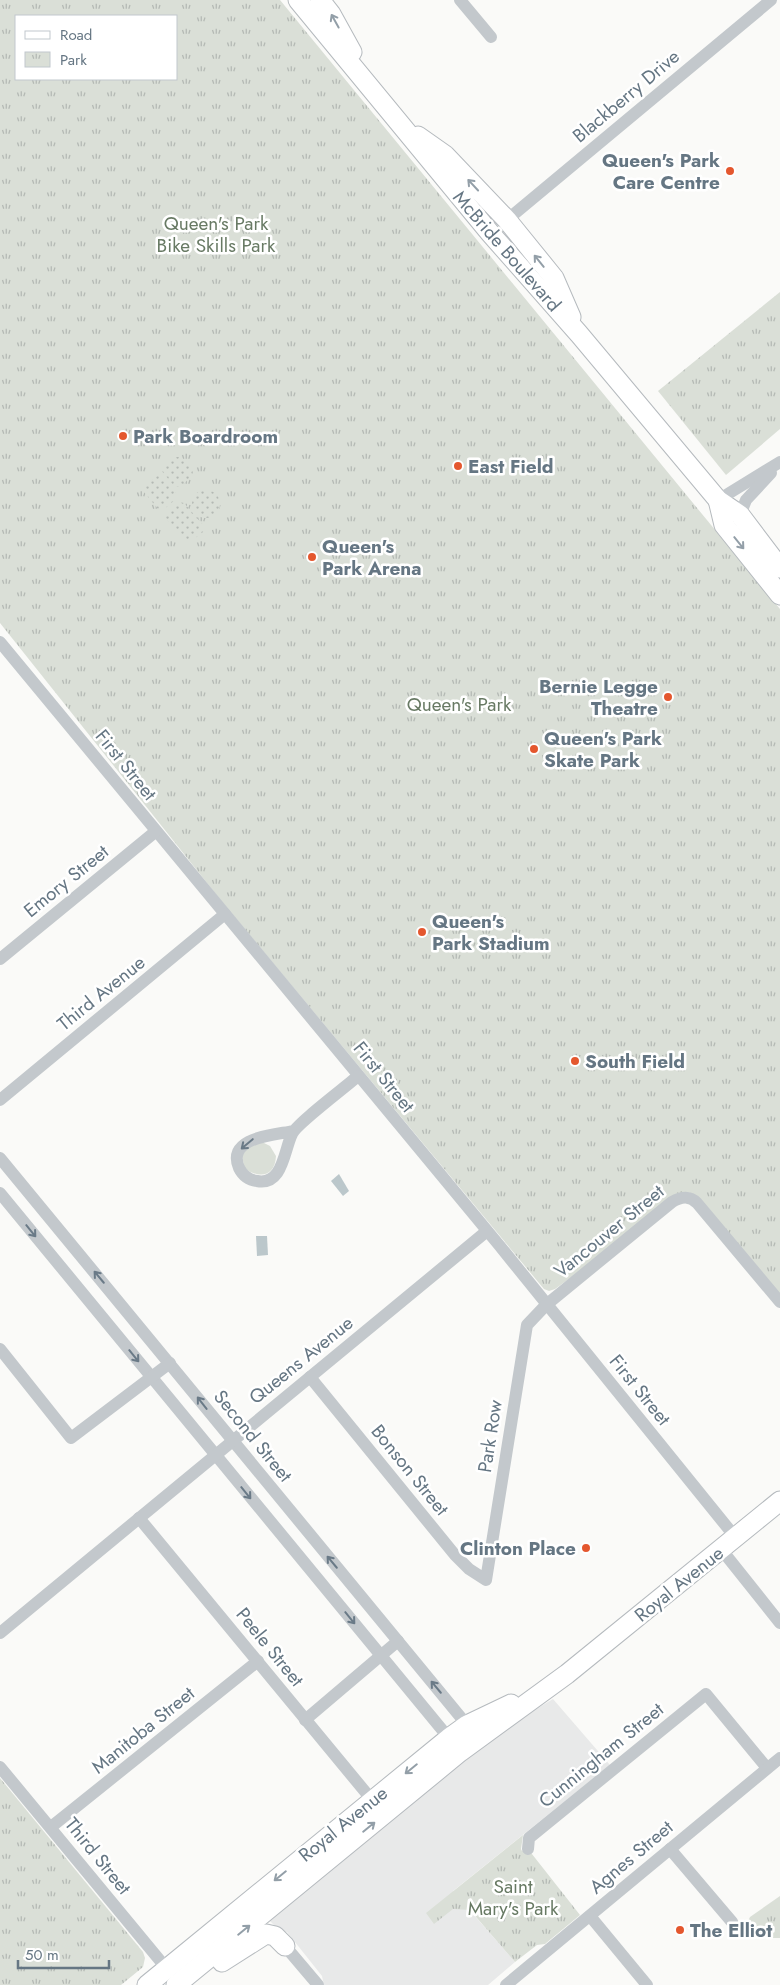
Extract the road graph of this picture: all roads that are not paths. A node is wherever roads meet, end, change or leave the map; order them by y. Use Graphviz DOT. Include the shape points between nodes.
graph roads {
  1 [pos="298,0"];
  2 [pos="320,0"];
  3 [pos="460,0"];
  4 [pos="771,0"];
  5 [pos="491,37"];
  6 [pos="376,94"];
  7 [pos="398,122"];
  8 [pos="507,220"];
  9 [pos="579,334"];
  10 [pos="780,462"];
  11 [pos="718,500"];
  12 [pos="740,515"];
  13 [pos="780,568"];
  14 [pos="780,595"];
  15 [pos="0,642"];
  16 [pos="155,832"];
  17 [pos="226,914"];
  18 [pos="0,960"];
  19 [pos="358,1076"];
  20 [pos="0,1100"];
  21 [pos="292,1131"];
  22 [pos="0,1158"];
  23 [pos="0,1193"];
  24 [pos="487,1231"];
  25 [pos="780,1302"];
  26 [pos="546,1305"];
  27 [pos="0,1349"];
  28 [pos="170,1363"];
  29 [pos="151,1377"];
  30 [pos="310,1377"];
  31 [pos="232,1441"];
  32 [pos="215,1455"];
  33 [pos="780,1501"];
  34 [pos="139,1518"];
  35 [pos="728,1543"];
  36 [pos="486,1580"];
  37 [pos="780,1623"];
  38 [pos="0,1633"];
  39 [pos="398,1641"];
  40 [pos="381,1656"];
  41 [pos="258,1661"];
  42 [pos="305,1720"];
  43 [pos="472,1732"];
  44 [pos="455,1745"];
  45 [pos="780,1758"];
  46 [pos="0,1766"];
  47 [pos="767,1768"];
  48 [pos="372,1800"];
  49 [pos="51,1827"];
  50 [pos="528,1849"];
  51 [pos="670,1850"];
  52 [pos="590,1916"];
  53 [pos="736,1932"];
  54 [pos="285,1946"];
  55 [pos="174,1979"];
  56 [pos="147,1985"];
  57 [pos="318,1985"];
  58 [pos="506,1985"];
  59 [pos="647,1985"];
  1 -- 6 [label="main road, McBride Boulevard"];
  6 -- 2 [label="main road, one-way"];
  3 -- 5 [label="street"];
  4 -- 8 [label="street, Blackberry Drive"];
  6 -- 7 [label="main road, McBride Boulevard"];
  8 -- 7 [label="main road, one-way" via="445,155"];
  7 -- 9 [label="main road, McBride Boulevard" via="490,234"];
  9 -- 8 [label="main road, one-way" via="554,278"];
  9 -- 11 [label="main road, McBride Boulevard"];
  10 -- 11 [label="street"];
  10 -- 12 [label="street" via="746,500"];
  11 -- 12 [label="main road, McBride Boulevard"];
  11 -- 14 [label="main road, McBride Boulevard, one-way" via="724,524"];
  12 -- 13 [label="main road, McBride Boulevard"];
  15 -- 16 [label="street, First Street"];
  16 -- 17 [label="street, First Street"];
  16 -- 18 [label="street, Emory Street"];
  17 -- 19 [label="street, First Street"];
  17 -- 20 [label="street, Third Avenue"];
  19 -- 21 [label="street"];
  19 -- 24 [label="street, First Street"];
  21 -- 21 [label="street, one-way" via="245,1143 238,1159 243,1174 259,1182 274,1177 280,1169"];
  28 -- 22 [label="street, Second Street, one-way"];
  23 -- 29 [label="street, one-way"];
  24 -- 26 [label="street, First Street"];
  24 -- 30 [label="street, Queens Avenue"];
  25 -- 26 [label="street, Vancouver Street" via="689,1197 672,1202"];
  26 -- 35 [label="street, First Street"];
  26 -- 36 [label="street, Park Row" via="527,1325"];
  27 -- 29 [label="street" via="71,1438"];
  28 -- 29 [label="street"];
  31 -- 28 [label="street, Second Street, one-way"];
  29 -- 32 [label="street"];
  30 -- 31 [label="street, Queens Avenue"];
  30 -- 36 [label="street, Bonson Street" via="454,1554"];
  31 -- 32 [label="street, Queens Avenue"];
  39 -- 31 [label="street, Second Street, one-way"];
  32 -- 34 [label="street, Queens Avenue"];
  32 -- 40 [label="street, one-way"];
  33 -- 35 [label="main road, Royal Avenue"];
  34 -- 38 [label="street, Queens Avenue"];
  34 -- 41 [label="street, Peele Street"];
  35 -- 37 [label="street, First Street"];
  35 -- 43 [label="main road, Royal Avenue" via="553,1684"];
  39 -- 40 [label="street"];
  43 -- 39 [label="street, Second Street, one-way"];
  40 -- 42 [label="street"];
  40 -- 44 [label="street"];
  41 -- 42 [label="street, Peele Street"];
  41 -- 49 [label="street, Manitoba Street"];
  42 -- 48 [label="street, Peele Street"];
  43 -- 44 [label="main road, Royal Avenue"];
  44 -- 48 [label="main road, Royal Avenue, one-way"];
  55 -- 44 [label="main road, Royal Avenue, one-way"];
  45 -- 47 [label="street, Agnes Street"];
  46 -- 49 [label="street, Third Street"];
  47 -- 50 [label="street, Cunningham Street" via="706,1694 529,1838"];
  47 -- 51 [label="street, Agnes Street"];
  48 -- 55 [label="main road, Royal Avenue, one-way"];
  49 -- 55 [label="street, Third Street"];
  51 -- 52 [label="street, Agnes Street"];
  51 -- 53 [label="street" via="732,1922"];
  52 -- 58 [label="street, Agnes Street"];
  52 -- 59 [label="street"];
  54 -- 55 [label="main road" via="275,1936 263,1935 200,1977"];
  54 -- 57 [label="street"];
  55 -- 56 [label="main road, Royal Avenue"];
}
